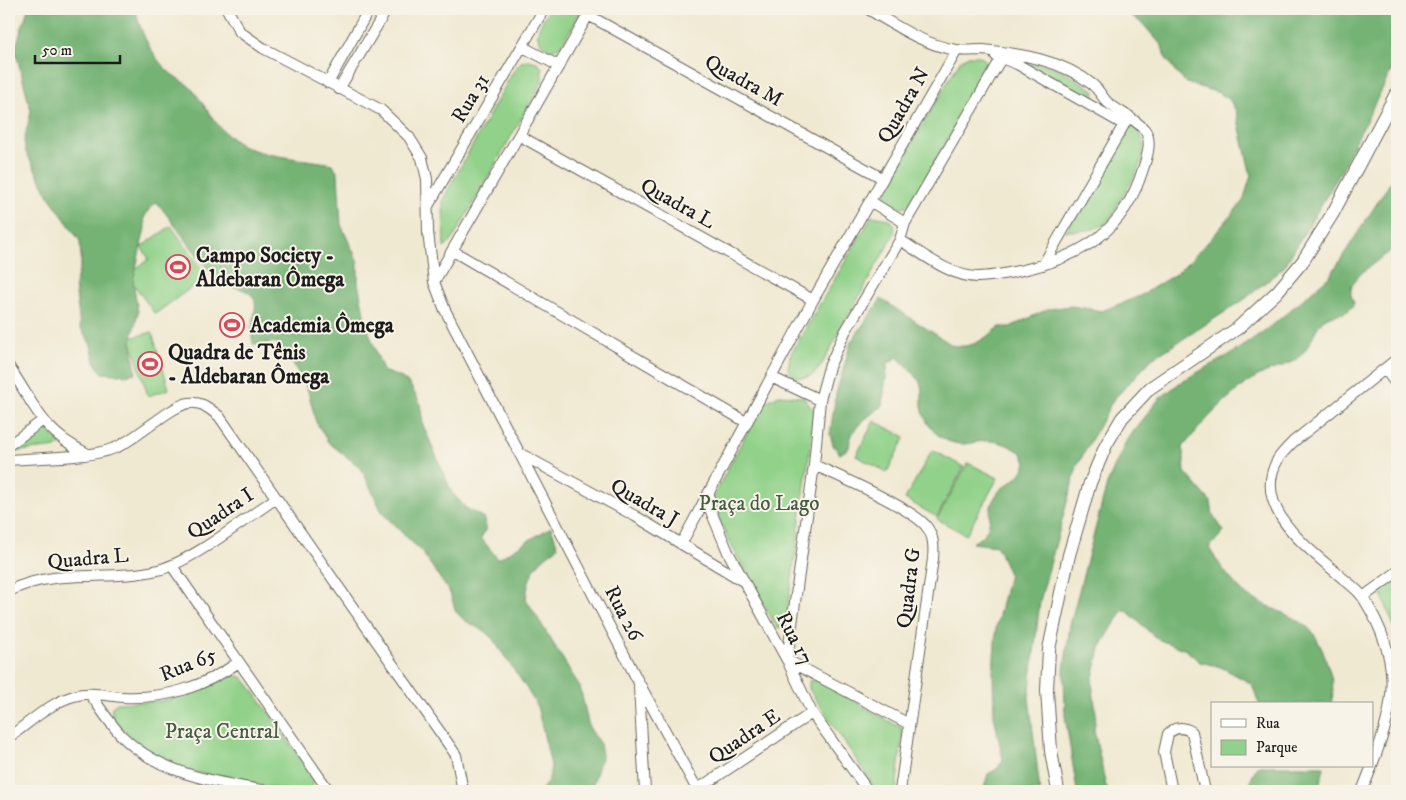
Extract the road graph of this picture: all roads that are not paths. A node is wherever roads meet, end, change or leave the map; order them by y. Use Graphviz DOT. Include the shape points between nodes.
graph roads {
  1 [pos="227,9"];
  2 [pos="369,9"];
  3 [pos="387,9"];
  4 [pos="544,9"];
  5 [pos="868,9"];
  6 [pos="589,12"];
  7 [pos="523,47"];
  8 [pos="957,50"];
  9 [pos="982,50"];
  10 [pos="1002,57"];
  11 [pos="559,66"];
  12 [pos="328,84"];
  13 [pos="340,89"];
  14 [pos="1397,92"];
  15 [pos="1126,120"];
  16 [pos="520,136"];
  17 [pos="882,178"];
  18 [pos="870,202"];
  19 [pos="428,206"];
  20 [pos="905,223"];
  21 [pos="900,240"];
  22 [pos="453,251"];
  23 [pos="1043,265"];
  24 [pos="434,282"];
  25 [pos="812,300"];
  26 [pos="1397,358"];
  27 [pos="10,367"];
  28 [pos="1385,369"];
  29 [pos="771,377"];
  30 [pos="1397,384"];
  31 [pos="820,400"];
  32 [pos="42,421"];
  33 [pos="746,422"];
  34 [pos="9,445"];
  35 [pos="519,453"];
  36 [pos="87,454"];
  37 [pos="9,460"];
  38 [pos="814,465"];
  39 [pos="709,494"];
  40 [pos="275,499"];
  41 [pos="681,544"];
  42 [pos="172,566"];
  43 [pos="1397,572"];
  44 [pos="744,581"];
  45 [pos="9,591"];
  46 [pos="1363,597"];
  47 [pos="786,660"];
  48 [pos="238,662"];
  49 [pos="639,683"];
  50 [pos="90,694"];
  51 [pos="812,713"];
  52 [pos="1397,720"];
  53 [pos="909,724"];
  54 [pos="1387,727"];
  55 [pos="9,736"];
  56 [pos="1374,760"];
  57 [pos="1371,768"];
  58 [pos="266,791"];
  59 [pos="329,791"];
  60 [pos="463,791"];
  61 [pos="645,791"];
  62 [pos="697,791"];
  63 [pos="868,791"];
  64 [pos="900,791"];
  65 [pos="1058,791"];
  66 [pos="1172,791"];
  67 [pos="1205,791"];
  68 [pos="1362,791"];
  1 -- 12 [label="street" via="240,32"];
  2 -- 12 [label="street"];
  3 -- 13 [label="street"];
  4 -- 7 [label="street, Rua 31"];
  5 -- 8 [label="street" via="925,41"];
  6 -- 11 [label="street, Quadra M"];
  6 -- 17 [label="street, Quadra M"];
  7 -- 11 [label="street"];
  7 -- 19 [label="street, Rua 31"];
  8 -- 9 [label="street"];
  8 -- 17 [label="street, Quadra N"];
  9 -- 10 [label="street"];
  9 -- 15 [label="street" via="1027,56 1075,72 1095,86"];
  10 -- 15 [label="street"];
  10 -- 20 [label="street"];
  11 -- 16 [label="street, Quadra M"];
  12 -- 13 [label="street"];
  13 -- 19 [label="street" via="381,110 409,137 424,165"];
  14 -- 65 [label="street" via="1333,213 1303,261 1277,292 1238,328 1150,388 1122,418 1106,445 1090,483 1069,555 1049,649 1046,690"];
  15 -- 23 [label="street"];
  15 -- 23 [label="street" via="1145,131 1149,150 1142,173 1118,220 1090,245"];
  16 -- 22 [label="street"];
  16 -- 25 [label="street, Quadra L"];
  17 -- 18 [label="street"];
  18 -- 20 [label="street"];
  18 -- 25 [label="street"];
  19 -- 24 [label="street"];
  20 -- 21 [label="street"];
  21 -- 23 [label="street" via="958,274 997,275"];
  21 -- 31 [label="street" via="845,332 829,367"];
  22 -- 24 [label="street"];
  22 -- 33 [label="street"];
  24 -- 35 [label="street" via="469,359"];
  25 -- 29 [label="street"];
  26 -- 28 [label="street"];
  27 -- 32 [label="street"];
  28 -- 30 [label="street"];
  28 -- 46 [label="street" via="1293,442 1278,458 1272,475 1276,507 1283,522"];
  29 -- 31 [label="street"];
  29 -- 33 [label="street"];
  31 -- 38 [label="street"];
  32 -- 34 [label="street"];
  32 -- 36 [label="street" via="65,443"];
  33 -- 39 [label="street, Quadra J"];
  35 -- 41 [label="street, Quadra J"];
  35 -- 49 [label="street, Rua 26"];
  36 -- 37 [label="street"];
  36 -- 40 [label="street" via="113,449 179,407 202,403 219,416"];
  38 -- 47 [label="street"];
  38 -- 53 [label="street, Quadra G" via="910,513 926,525 932,535 934,559"];
  39 -- 41 [label="street, Quadra J"];
  39 -- 44 [label="street, Rua 17" via="710,509"];
  40 -- 42 [label="street, Quadra I"];
  40 -- 60 [label="street, Quadra I" via="456,756"];
  41 -- 44 [label="street"];
  42 -- 45 [label="street, Quadra L" via="139,573 53,577"];
  42 -- 48 [label="street"];
  43 -- 46 [label="street"];
  44 -- 47 [label="street, Rua 17"];
  46 -- 54 [label="street" via="1379,625 1390,661 1392,705"];
  47 -- 51 [label="street, Rua 17"];
  47 -- 53 [label="street"];
  48 -- 50 [label="street, Rua 65" via="204,683 166,696 144,698"];
  48 -- 59 [label="street"];
  49 -- 61 [label="street"];
  49 -- 62 [label="street, Rua 26"];
  50 -- 55 [label="street, Rua 65" via="64,699"];
  50 -- 58 [label="street" via="125,739 160,763 200,778"];
  51 -- 62 [label="street, Quadra E"];
  51 -- 63 [label="street, Rua 17"];
  52 -- 54 [label="street"];
  53 -- 64 [label="street"];
  54 -- 56 [label="street"];
  57 -- 68 [label="street"];
  66 -- 67 [label="street" via="1164,752 1166,740 1172,730 1186,728 1192,732"];
}
